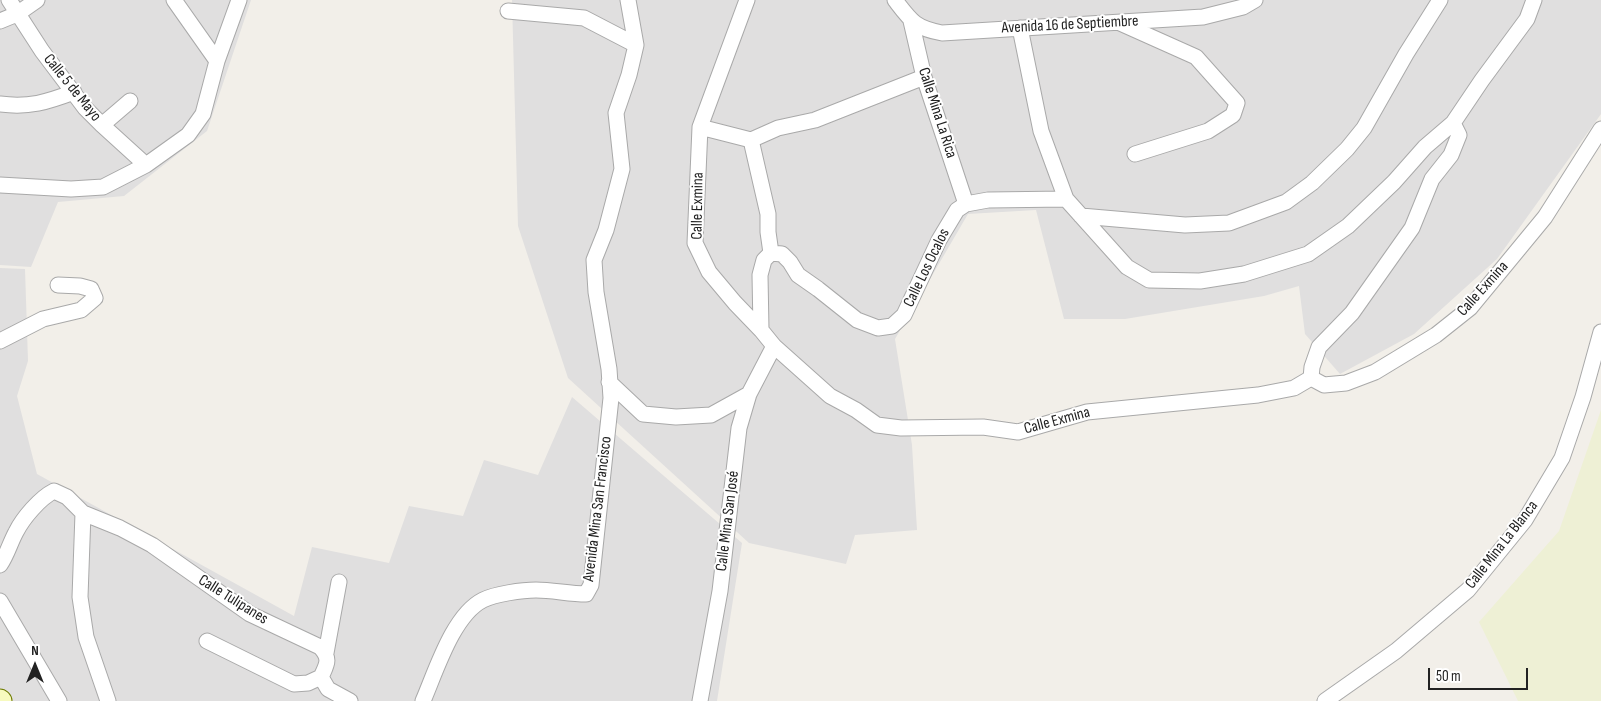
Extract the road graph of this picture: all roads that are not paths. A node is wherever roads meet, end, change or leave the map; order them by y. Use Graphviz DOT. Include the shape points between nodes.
graph roads {
  1 [pos="9,0"];
  2 [pos="37,0"];
  3 [pos="174,0"];
  4 [pos="239,0"];
  5 [pos="628,0"];
  6 [pos="747,0"];
  7 [pos="895,0"];
  8 [pos="1255,0"];
  9 [pos="1440,0"];
  10 [pos="1534,0"];
  11 [pos="508,11"];
  12 [pos="17,14"];
  13 [pos="911,21"];
  14 [pos="0,22"];
  15 [pos="1118,22"];
  16 [pos="1020,28"];
  17 [pos="636,45"];
  18 [pos="218,61"];
  19 [pos="924,78"];
  20 [pos="74,92"];
  21 [pos="130,101"];
  22 [pos="0,104"];
  23 [pos="1453,123"];
  24 [pos="102,125"];
  25 [pos="700,127"];
  26 [pos="1601,129"];
  27 [pos="751,140"];
  28 [pos="1134,154"];
  29 [pos="146,165"];
  30 [pos="0,185"];
  31 [pos="1066,199"];
  32 [pos="966,204"];
  33 [pos="1081,216"];
  34 [pos="771,253"];
  35 [pos="58,286"];
  36 [pos="760,330"];
  37 [pos="1601,332"];
  38 [pos="0,341"];
  39 [pos="774,346"];
  40 [pos="1312,378"];
  41 [pos="609,382"];
  42 [pos="750,394"];
  43 [pos="83,513"];
  44 [pos="0,565"];
  45 [pos="339,582"];
  46 [pos="0,601"];
  47 [pos="207,641"];
  48 [pos="326,653"];
  49 [pos="321,677"];
  50 [pos="59,701"];
  51 [pos="108,701"];
  52 [pos="350,701"];
  53 [pos="423,701"];
  54 [pos="700,701"];
  55 [pos="1325,701"];
  1 -- 12 [label="street, Calle 5 de Mayo"];
  2 -- 12 [label="street"];
  3 -- 18 [label="street"];
  4 -- 18 [label="street"];
  5 -- 17 [label="street"];
  6 -- 25 [label="street, Calle Exmina"];
  7 -- 13 [label="street, Avenida 16 de Septiembre"];
  8 -- 15 [label="street, Avenida 16 de Septiembre" via="1242,7 1203,17"];
  9 -- 33 [label="street" via="1364,128 1319,176 1286,202 1229,223 1185,225"];
  10 -- 23 [label="street" via="1527,19"];
  11 -- 17 [label="street" via="584,18"];
  12 -- 14 [label="street"];
  12 -- 20 [label="street, Calle 5 de Mayo"];
  13 -- 16 [label="street, Avenida 16 de Septiembre" via="926,30 942,33"];
  13 -- 19 [label="street, Calle Mina La Rica"];
  15 -- 16 [label="street, Avenida 16 de Septiembre"];
  15 -- 28 [label="street" via="1196,57 1236,104 1233,115 1208,131"];
  16 -- 31 [label="street" via="1041,131"];
  17 -- 41 [label="street, Avenida Mina San Francisco" via="616,113 622,169 606,230 594,260"];
  18 -- 29 [label="street" via="203,114 188,134"];
  19 -- 27 [label="street" via="815,120 778,128"];
  19 -- 32 [label="street, Calle Mina La Rica"];
  20 -- 22 [label="street" via="24,106"];
  20 -- 24 [label="street, Calle 5 de Mayo"];
  21 -- 24 [label="street"];
  23 -- 33 [label="street" via="1348,226 1308,254 1244,274 1200,281 1149,280 1127,267"];
  23 -- 40 [label="street" via="1460,135 1451,155 1432,179 1412,228 1352,313 1319,346"];
  24 -- 29 [label="street, Calle 5 de Mayo"];
  25 -- 27 [label="street"];
  25 -- 36 [label="street, Calle Exmina" via="695,242 709,272"];
  26 -- 40 [label="street, Calle Exmina" via="1545,217 1470,308 1436,335 1374,372 1346,383 1324,385"];
  27 -- 34 [label="street" via="768,214"];
  29 -- 30 [label="street" via="103,187 70,189"];
  31 -- 32 [label="street" via="988,200"];
  31 -- 33 [label="street"];
  32 -- 34 [label="street, Calle Los Ocalos" via="957,210 939,240 904,315 892,326 878,328 857,320 798,275 782,254"];
  34 -- 36 [label="street" via="764,260 760,275"];
  35 -- 38 [label="street" via="91,289 95,298 80,310 43,319"];
  36 -- 39 [label="street, Calle Exmina"];
  37 -- 55 [label="street, Calle Mina La Blanca" via="1562,458 1525,520 1468,590 1396,651"];
  39 -- 40 [label="street, Calle Exmina" via="830,396 877,424 901,428 983,427 1018,432 1087,412 1258,394 1294,388"];
  39 -- 42 [label="street, Calle Mina San José"];
  41 -- 42 [label="street" via="643,414 676,417 711,415"];
  41 -- 53 [label="street, Avenida Mina San Francisco" via="611,398 592,584 586,594 536,590 483,600 469,610 455,627"];
  42 -- 54 [label="street, Calle Mina San José" via="740,428 720,591"];
  43 -- 44 [label="street" via="67,497 54,491 45,495 16,530"];
  43 -- 48 [label="street, Calle Tulipanes" via="152,546 250,614 320,647"];
  43 -- 51 [label="street" via="80,597 86,636"];
  45 -- 48 [label="street"];
  46 -- 50 [label="street"];
  47 -- 49 [label="street" via="294,684"];
  48 -- 49 [label="street" via="327,663"];
  49 -- 52 [label="street" via="328,689"];
}
